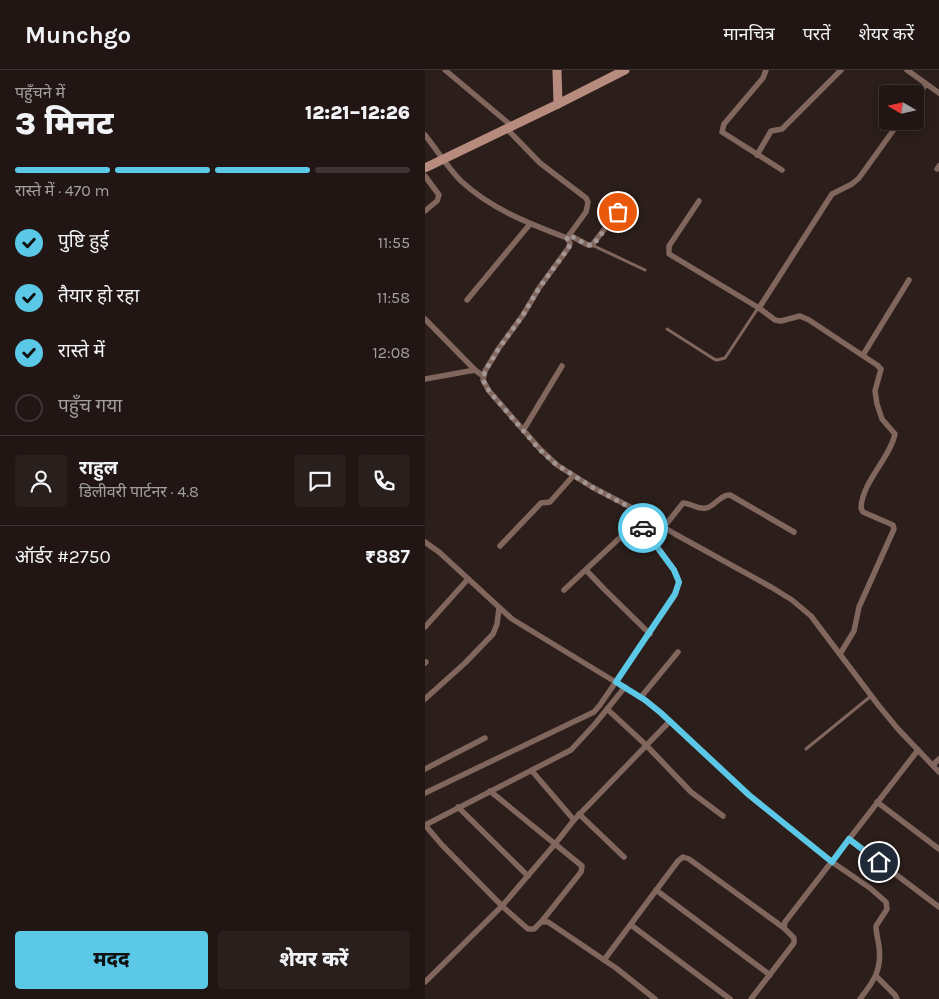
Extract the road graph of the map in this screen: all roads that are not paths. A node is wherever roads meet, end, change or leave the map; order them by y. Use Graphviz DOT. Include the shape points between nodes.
graph roads {
  1 [pos="445,70"];
  2 [pos="557,70"];
  3 [pos="625,70"];
  4 [pos="766,70"];
  5 [pos="841,70"];
  6 [pos="907,70"];
  7 [pos="926,84"];
  8 [pos="924,87"];
  9 [pos="939,93"];
  10 [pos="558,104"];
  11 [pos="510,128"];
  12 [pos="894,130"];
  13 [pos="425,135"];
  14 [pos="757,155"];
  15 [pos="444,159"];
  16 [pos="425,168"];
  17 [pos="783,170"];
  18 [pos="425,176"];
  19 [pos="699,201"];
  20 [pos="425,211"];
  21 [pos="618,212"];
  22 [pos="530,224"];
  23 [pos="568,237"];
  24 [pos="593,245"];
  25 [pos="645,270"];
  26 [pos="909,280"];
  27 [pos="467,300"];
  28 [pos="759,308"];
  29 [pos="425,319"];
  30 [pos="667,329"];
  31 [pos="863,355"];
  32 [pos="562,366"];
  33 [pos="475,370"];
  34 [pos="483,376"];
  35 [pos="425,379"];
  36 [pos="523,429"];
  37 [pos="573,476"];
  38 [pos="641,518"];
  39 [pos="664,527"];
  40 [pos="794,532"];
  41 [pos="425,542"];
  42 [pos="500,546"];
  43 [pos="586,570"];
  44 [pos="468,579"];
  45 [pos="564,590"];
  46 [pos="499,608"];
  47 [pos="425,627"];
  48 [pos="649,634"];
  49 [pos="678,652"];
  50 [pos="840,654"];
  51 [pos="620,684"];
  52 [pos="871,696"];
  53 [pos="641,697"];
  54 [pos="425,699"];
  55 [pos="607,709"];
  56 [pos="670,720"];
  57 [pos="485,738"];
  58 [pos="646,745"];
  59 [pos="806,749"];
  60 [pos="918,750"];
  61 [pos="939,759"];
  62 [pos="933,765"];
  63 [pos="425,769"];
  64 [pos="532,770"];
  65 [pos="939,772"];
  66 [pos="490,791"];
  67 [pos="425,793"];
  68 [pos="877,802"];
  69 [pos="458,807"];
  70 [pos="579,814"];
  71 [pos="723,816"];
  72 [pos="573,820"];
  73 [pos="425,825"];
  74 [pos="849,839"];
  75 [pos="555,844"];
  76 [pos="939,849"];
  77 [pos="625,857"];
  78 [pos="832,862"];
  79 [pos="528,876"];
  80 [pos="656,890"];
  81 [pos="502,906"];
  82 [pos="939,907"];
  83 [pos="542,921"];
  84 [pos="631,925"];
  85 [pos="784,928"];
  86 [pos="604,960"];
  87 [pos="770,975"];
  88 [pos="876,976"];
  89 [pos="425,982"];
  90 [pos="653,998"];
  91 [pos="730,999"];
  92 [pos="751,999"];
  93 [pos="860,999"];
  94 [pos="897,999"];
  1 -- 11 [label="street"];
  2 -- 10 [label="main road"];
  3 -- 10 [label="main road"];
  4 -- 14 [label="street" via="722,128 724,134"];
  5 -- 14 [label="street" via="782,129 771,130"];
  6 -- 7 [label="street"];
  7 -- 8 [label="street"];
  7 -- 9 [label="street"];
  10 -- 11 [label="main road"];
  11 -- 15 [label="main road"];
  11 -- 23 [label="street" via="540,163 589,202 586,212"];
  12 -- 28 [label="street" via="859,178 832,194"];
  13 -- 15 [label="street"];
  14 -- 17 [label="street"];
  15 -- 16 [label="main road"];
  15 -- 22 [label="street" via="472,190"];
  18 -- 20 [label="street" via="439,195"];
  19 -- 28 [label="street" via="669,246 669,254"];
  21 -- 24 [label="street"];
  22 -- 23 [label="street"];
  22 -- 27 [label="street"];
  23 -- 24 [label="street"];
  23 -- 34 [label="street" via="569,247"];
  24 -- 25 [label="lane"];
  26 -- 31 [label="street"];
  28 -- 30 [label="lane" via="722,359 714,359"];
  28 -- 31 [label="street" via="778,321 803,317"];
  29 -- 33 [label="street"];
  31 -- 50 [label="street" via="880,367 875,391 877,404 882,418 895,434 861,508 863,512 893,525 894,529 859,607 854,632"];
  32 -- 36 [label="street"];
  33 -- 34 [label="street"];
  33 -- 35 [label="street"];
  34 -- 36 [label="street" via="489,391"];
  36 -- 37 [label="street" via="549,458"];
  37 -- 38 [label="street" via="630,507"];
  37 -- 42 [label="street" via="550,502 541,504"];
  38 -- 39 [label="street"];
  38 -- 43 [label="street"];
  38 -- 48 [label="street" via="679,582 675,594"];
  39 -- 40 [label="street" via="683,503 705,508 730,495"];
  39 -- 50 [label="street" via="792,600 811,616"];
  41 -- 44 [label="street"];
  43 -- 45 [label="street"];
  43 -- 48 [label="street"];
  44 -- 46 [label="street"];
  44 -- 47 [label="street"];
  46 -- 51 [label="street" via="527,629"];
  46 -- 54 [label="street" via="493,634"];
  48 -- 51 [label="street"];
  49 -- 53 [label="street"];
  50 -- 52 [label="street"];
  51 -- 53 [label="street"];
  51 -- 55 [label="street"];
  51 -- 67 [label="street" via="588,716"];
  52 -- 59 [label="lane"];
  52 -- 60 [label="street"];
  53 -- 56 [label="street"];
  55 -- 58 [label="street"];
  55 -- 64 [label="street" via="571,750"];
  56 -- 58 [label="street"];
  56 -- 78 [label="street" via="742,788"];
  57 -- 63 [label="street"];
  58 -- 70 [label="street"];
  58 -- 71 [label="street" via="691,792"];
  60 -- 62 [label="street"];
  60 -- 68 [label="street"];
  61 -- 62 [label="street"];
  62 -- 65 [label="street"];
  64 -- 66 [label="street"];
  64 -- 72 [label="street"];
  66 -- 69 [label="street"];
  66 -- 75 [label="street"];
  68 -- 74 [label="street"];
  68 -- 76 [label="street"];
  69 -- 73 [label="street"];
  69 -- 79 [label="street"];
  70 -- 72 [label="street"];
  70 -- 77 [label="street"];
  72 -- 75 [label="street"];
  73 -- 81 [label="street"];
  74 -- 78 [label="street"];
  74 -- 82 [label="street"];
  75 -- 79 [label="street"];
  75 -- 83 [label="street" via="583,869"];
  78 -- 85 [label="street" via="785,922"];
  78 -- 88 [label="street" via="871,888 887,904 875,926 879,959"];
  79 -- 81 [label="street"];
  80 -- 84 [label="street"];
  80 -- 85 [label="street" via="680,858 686,858"];
  80 -- 87 [label="street"];
  81 -- 83 [label="street" via="529,930"];
  81 -- 89 [label="street"];
  83 -- 86 [label="street"];
  84 -- 86 [label="street"];
  84 -- 91 [label="street"];
  85 -- 87 [label="street" via="795,941"];
  86 -- 90 [label="street"];
  87 -- 92 [label="street"];
  88 -- 93 [label="street"];
  88 -- 94 [label="street"];
}
